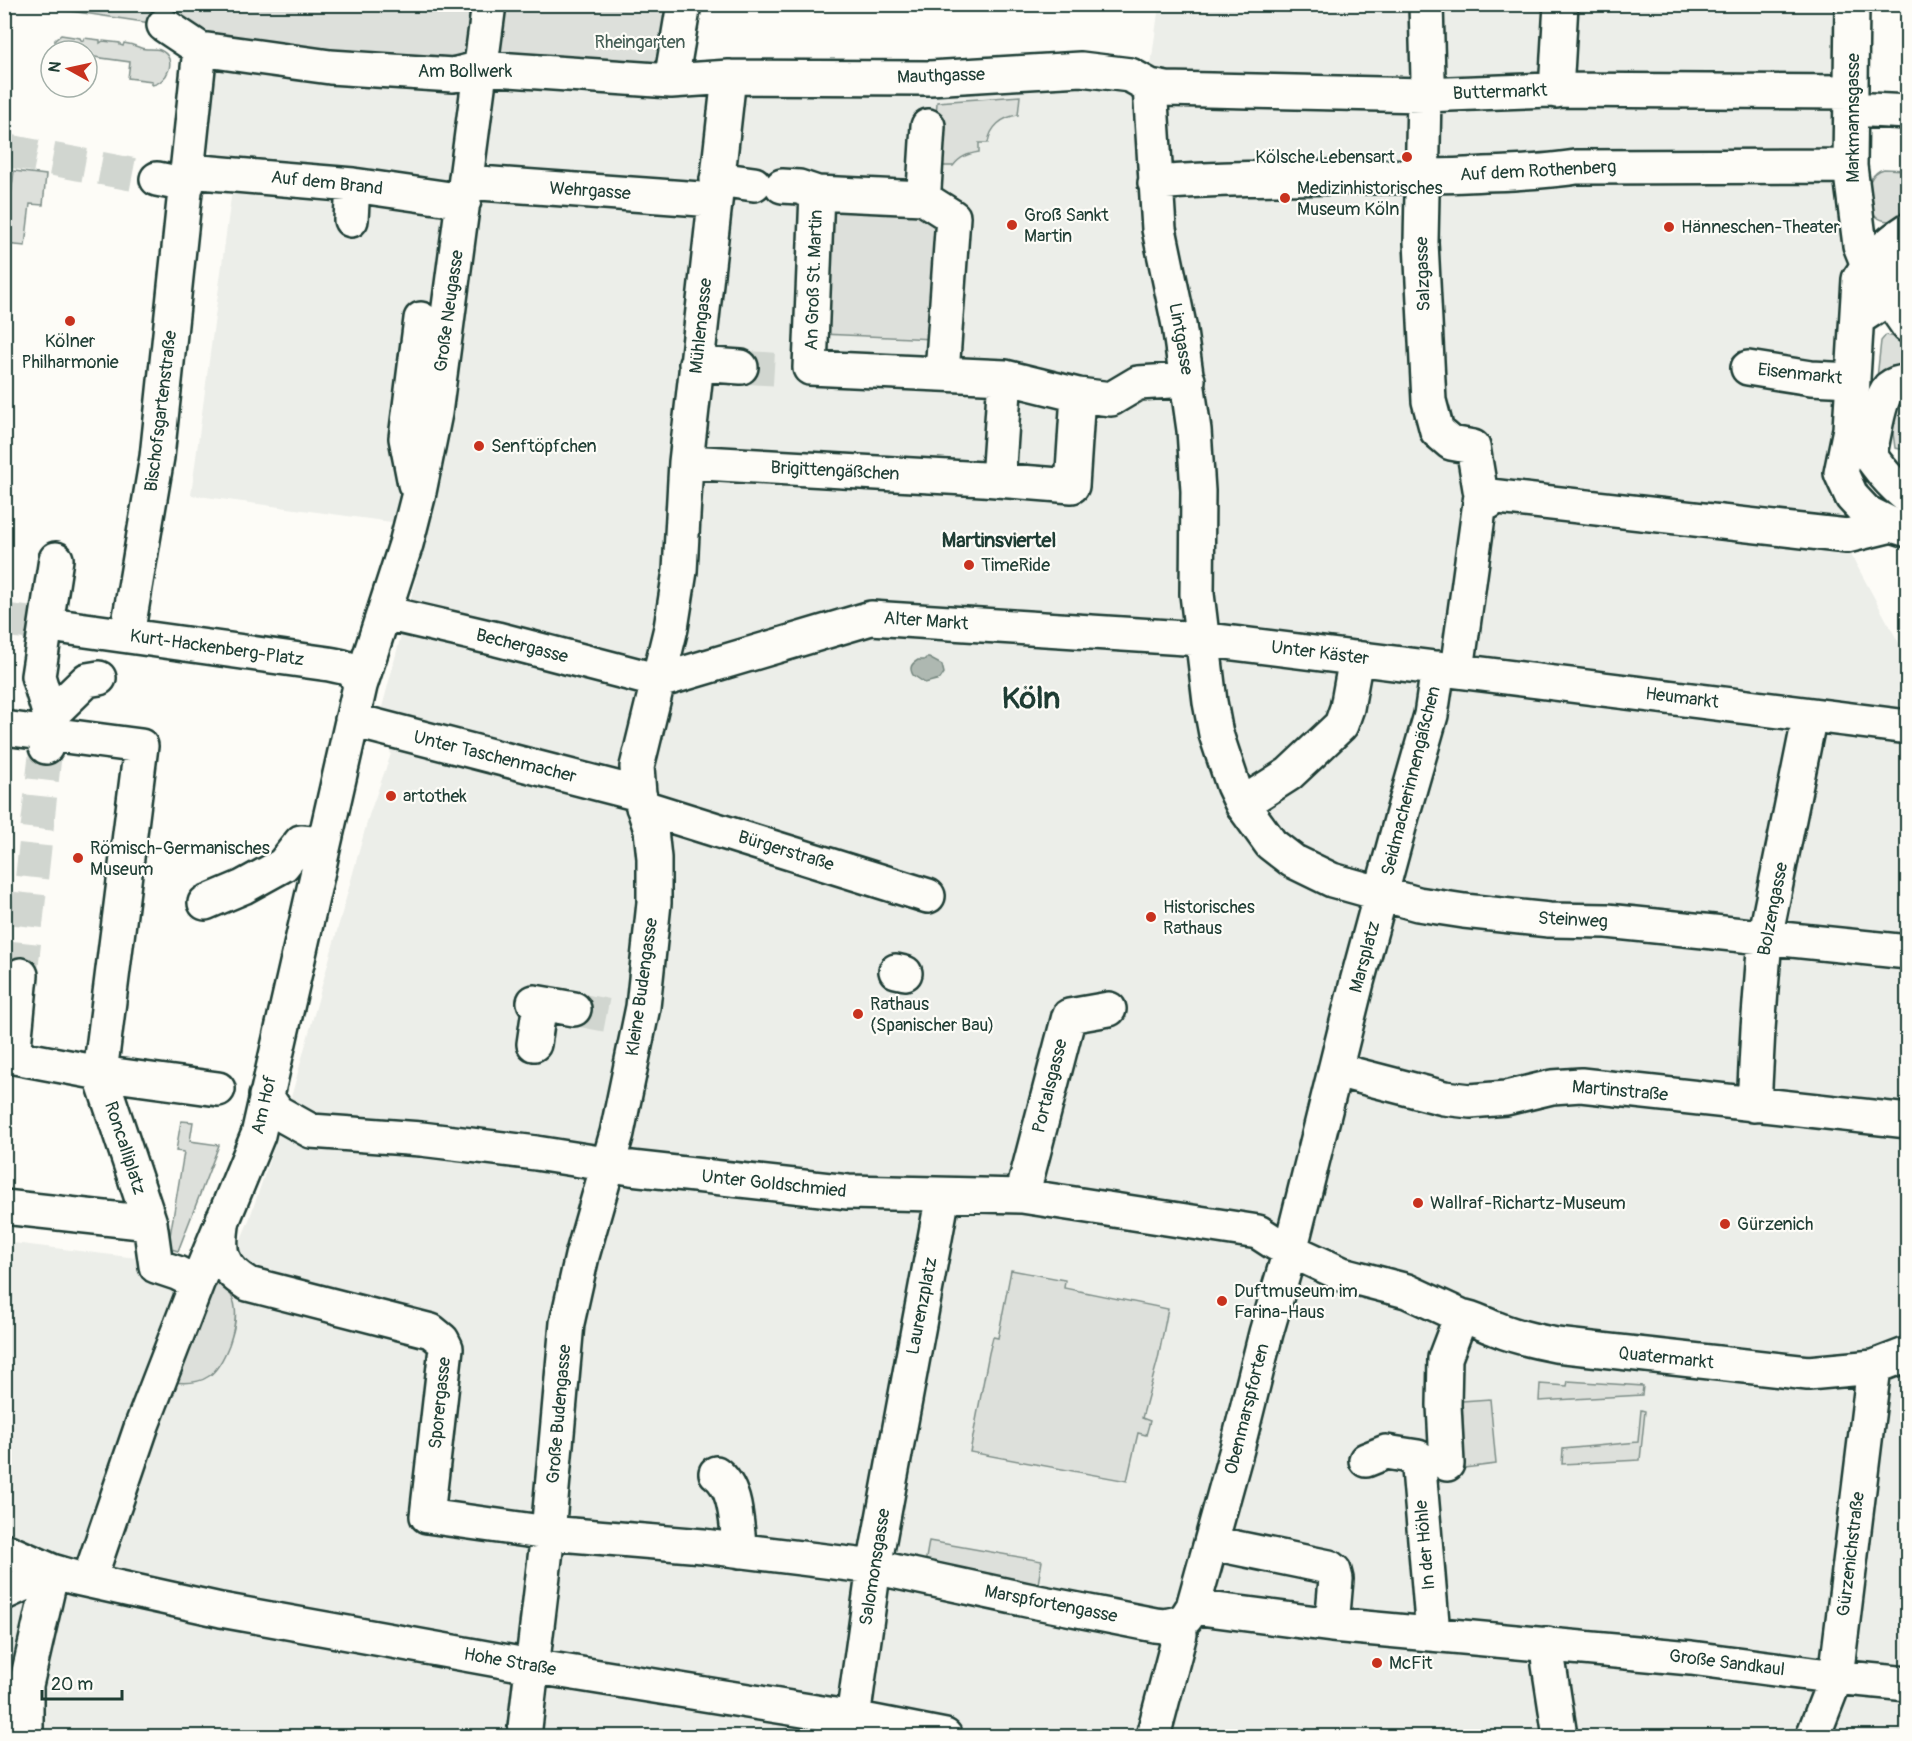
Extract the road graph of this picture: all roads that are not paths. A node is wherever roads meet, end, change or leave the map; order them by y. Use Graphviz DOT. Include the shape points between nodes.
graph roads {
  1 [pos="489,4"];
  2 [pos="684,4"];
  3 [pos="1426,4"];
  4 [pos="1561,4"];
  5 [pos="1852,4"];
  6 [pos="164,25"];
  7 [pos="200,49"];
  8 [pos="481,68"];
  9 [pos="729,78"];
  10 [pos="670,81"];
  11 [pos="1150,86"];
  12 [pos="1556,91"];
  13 [pos="1424,95"];
  14 [pos="929,101"];
  15 [pos="1851,101"];
  16 [pos="1908,112"];
  17 [pos="1850,166"];
  18 [pos="1423,177"];
  19 [pos="178,178"];
  20 [pos="1155,183"];
  21 [pos="353,185"];
  22 [pos="716,190"];
  23 [pos="465,191"];
  24 [pos="817,193"];
  25 [pos="923,193"];
  26 [pos="351,220"];
  27 [pos="1891,260"];
  28 [pos="421,319"];
  29 [pos="1908,326"];
  30 [pos="696,364"];
  31 [pos="741,367"];
  32 [pos="1748,368"];
  33 [pos="942,373"];
  34 [pos="1005,377"];
  35 [pos="1188,380"];
  36 [pos="1852,380"];
  37 [pos="1908,382"];
  38 [pos="1078,395"];
  39 [pos="1850,429"];
  40 [pos="1870,454"];
  41 [pos="686,462"];
  42 [pos="990,479"];
  43 [pos="418,497"];
  44 [pos="1485,499"];
  45 [pos="1902,517"];
  46 [pos="56,559"];
  47 [pos="385,613"];
  48 [pos="64,627"];
  49 [pos="127,635"];
  50 [pos="1201,639"];
  51 [pos="1356,658"];
  52 [pos="1448,669"];
  53 [pos="99,678"];
  54 [pos="659,681"];
  55 [pos="360,686"];
  56 [pos="1810,715"];
  57 [pos="352,720"];
  58 [pos="1908,727"];
  59 [pos="4,728"];
  60 [pos="48,732"];
  61 [pos="641,800"];
  62 [pos="1242,804"];
  63 [pos="323,844"];
  64 [pos="1382,894"];
  65 [pos="928,896"];
  66 [pos="205,903"];
  67 [pos="1765,938"];
  68 [pos="1908,952"];
  69 [pos="21,975"];
  70 [pos="574,1009"];
  71 [pos="1109,1009"];
  72 [pos="534,1044"];
  73 [pos="9,1056"];
  74 [pos="1336,1071"];
  75 [pos="100,1073"];
  76 [pos="218,1089"];
  77 [pos="266,1096"];
  78 [pos="1754,1105"];
  79 [pos="1908,1121"];
  80 [pos="607,1165"];
  81 [pos="943,1195"];
  82 [pos="1022,1196"];
  83 [pos="4,1207"];
  84 [pos="223,1219"];
  85 [pos="150,1223"];
  86 [pos="1290,1251"];
  87 [pos="197,1283"];
  88 [pos="1461,1316"];
  89 [pos="1908,1354"];
  90 [pos="1874,1367"];
  91 [pos="901,1417"];
  92 [pos="1366,1460"];
  93 [pos="1432,1461"];
  94 [pos="715,1483"];
  95 [pos="548,1533"];
  96 [pos="1212,1543"];
  97 [pos="730,1549"];
  98 [pos="4,1550"];
  99 [pos="874,1567"];
  100 [pos="72,1576"];
  101 [pos="4,1593"];
  102 [pos="1186,1615"];
  103 [pos="1332,1625"];
  104 [pos="1433,1634"];
  105 [pos="1547,1644"];
  106 [pos="531,1666"];
  107 [pos="1836,1677"];
  108 [pos="1908,1684"];
  109 [pos="853,1718"];
  110 [pos="26,1737"];
  111 [pos="524,1737"];
  112 [pos="945,1737"];
  113 [pos="1153,1737"];
  114 [pos="1560,1737"];
  115 [pos="1813,1737"];
  1 -- 8 [label="street, Große Neugasse"];
  2 -- 10 [label="street"];
  3 -- 13 [label="street, Salzgasse" via="1428,78"];
  4 -- 12 [label="street"];
  5 -- 15 [label="street, Markmannsgasse"];
  6 -- 7 [label="street"];
  7 -- 8 [label="street, Am Bollwerk" via="330,67 453,75"];
  7 -- 19 [label="street, Bischofsgartenstraße"];
  8 -- 10 [label="street, Am Bollwerk"];
  8 -- 23 [label="street, Große Neugasse"];
  9 -- 10 [label="street, Am Bollwerk"];
  9 -- 14 [label="street, Mauthgasse"];
  9 -- 22 [label="street, Mühlengasse"];
  11 -- 13 [label="street, Buttermarkt"];
  11 -- 14 [label="street, Mauthgasse" via="1130,75 1081,69"];
  11 -- 20 [label="street, Lintgasse"];
  12 -- 13 [label="street, Buttermarkt"];
  12 -- 15 [label="street, Buttermarkt"];
  13 -- 18 [label="street, Salzgasse"];
  14 -- 25 [label="street"];
  15 -- 16 [label="street, Buttermarkt"];
  15 -- 17 [label="street, Markmannsgasse"];
  17 -- 18 [label="street, Auf dem Rothenberg" via="1576,167"];
  17 -- 27 [label="street, Markmannsgasse" via="1860,245"];
  18 -- 20 [label="street, Auf dem Rothenberg" via="1270,177"];
  18 -- 44 [label="street, Salzgasse" via="1421,242 1430,401 1437,431 1450,443 1473,447"];
  19 -- 21 [label="street, Auf dem Brand"];
  19 -- 49 [label="street, Bischofsgartenstraße" via="157,457"];
  20 -- 35 [label="street, Lintgasse" via="1159,229"];
  21 -- 23 [label="street, Auf dem Brand"];
  21 -- 26 [label="street"];
  22 -- 23 [label="street, Wehrgasse"];
  22 -- 24 [label="street, An Groß St. Martin" via="768,185 799,187"];
  22 -- 30 [label="street, Mühlengasse"];
  23 -- 43 [label="street, Große Neugasse" via="435,413"];
  24 -- 25 [label="street, An Groß St. Martin"];
  24 -- 33 [label="street, An Groß St. Martin" via="799,369"];
  25 -- 33 [label="street, An Groß St. Martin" via="953,217"];
  27 -- 29 [label="street, Markmannsgasse" via="1899,313"];
  27 -- 36 [label="street" via="1881,304 1857,319"];
  28 -- 43 [label="street" via="405,438"];
  30 -- 31 [label="street"];
  30 -- 41 [label="street, Mühlengasse"];
  32 -- 36 [label="street, Eisenmarkt"];
  33 -- 34 [label="street, An Groß St. Martin"];
  34 -- 38 [label="street, An Groß St. Martin"];
  34 -- 42 [label="street"];
  35 -- 38 [label="street, An Groß St. Martin" via="1138,383 1110,399"];
  35 -- 50 [label="street, Lintgasse" via="1198,491 1197,594"];
  36 -- 39 [label="street"];
  37 -- 40 [label="street" via="1890,387 1884,396"];
  38 -- 42 [label="street" via="1072,486"];
  39 -- 40 [label="street"];
  39 -- 45 [label="street" via="1841,473 1852,497 1866,512"];
  40 -- 45 [label="street" via="1893,485"];
  41 -- 42 [label="street, Brigittengäßchen"];
  41 -- 54 [label="street, Mühlengasse" via="679,575"];
  43 -- 47 [label="street, Große Neugasse"];
  44 -- 45 [label="street" via="1847,536"];
  44 -- 52 [label="street"];
  46 -- 60 [label="street" via="38,676"];
  47 -- 54 [label="street, Bechergasse"];
  47 -- 55 [label="street, Am Hof"];
  48 -- 49 [label="street, Kurt-Hackenberg-Platz"];
  49 -- 55 [label="street, Kurt-Hackenberg-Platz" via="349,668 357,674"];
  50 -- 51 [label="street, Unter Käster"];
  50 -- 54 [label="street, Alter Markt" via="871,618"];
  50 -- 62 [label="street" via="1216,734"];
  51 -- 52 [label="street, Unter Käster"];
  51 -- 62 [label="street" via="1341,725 1289,774"];
  52 -- 56 [label="street, Heumarkt"];
  52 -- 64 [label="street, Seidmacherinnengäßchen" via="1431,715"];
  53 -- 60 [label="street" via="87,680"];
  54 -- 61 [label="street" via="637,767"];
  55 -- 57 [label="street, Am Hof"];
  56 -- 58 [label="street, Heumarkt"];
  56 -- 67 [label="street, Bolzengasse"];
  57 -- 61 [label="street, Unter Taschenmacher"];
  57 -- 63 [label="street, Am Hof"];
  59 -- 60 [label="street"];
  60 -- 75 [label="street, Roncalliplatz" via="141,746"];
  61 -- 65 [label="street, Bürgerstraße"];
  61 -- 80 [label="street, Kleine Budengasse" via="651,830 654,887 617,1133"];
  62 -- 64 [label="street" via="1271,844 1293,861 1332,880"];
  63 -- 66 [label="street" via="301,842 283,865"];
  63 -- 77 [label="street, Am Hof"];
  64 -- 67 [label="street, Steinweg" via="1464,911"];
  64 -- 74 [label="street, Marsplatz"];
  67 -- 68 [label="street, Steinweg"];
  67 -- 78 [label="street, Bolzengasse"];
  69 -- 73 [label="street, Roncalliplatz"];
  70 -- 72 [label="street" via="537,1003"];
  71 -- 82 [label="street, Portalsgasse" via="1069,1016"];
  73 -- 75 [label="street, Roncalliplatz"];
  74 -- 78 [label="street, Martinstraße" via="1470,1101 1581,1085"];
  74 -- 86 [label="street, Obenmarspforten"];
  75 -- 76 [label="street, Roncalliplatz"];
  75 -- 85 [label="street, Roncalliplatz"];
  77 -- 80 [label="street, Unter Goldschmied" via="278,1112 311,1131 467,1144"];
  77 -- 84 [label="street, Am Hof" via="258,1135"];
  78 -- 79 [label="street, Martinstraße"];
  80 -- 81 [label="street, Unter Goldschmied" via="848,1192"];
  80 -- 95 [label="street, Große Budengasse" via="567,1323"];
  81 -- 82 [label="street, Unter Goldschmied"];
  81 -- 91 [label="street, Laurenzplatz" via="923,1350"];
  82 -- 86 [label="street, Unter Goldschmied" via="1258,1232"];
  83 -- 85 [label="street, Roncalliplatz"];
  84 -- 87 [label="street, Am Hof"];
  84 -- 95 [label="street, Sporergasse" via="219,1244 223,1260 229,1270 248,1284 431,1331 442,1340 446,1348 427,1516"];
  85 -- 87 [label="street, Roncalliplatz" via="156,1266"];
  86 -- 88 [label="street, Quatermarkt" via="1342,1274 1407,1291"];
  86 -- 96 [label="street, Obenmarspforten"];
  87 -- 100 [label="street, Am Hof" via="142,1425"];
  88 -- 90 [label="street, Quatermarkt" via="1526,1339 1616,1353 1808,1373"];
  88 -- 93 [label="street, In der Höhle" via="1445,1359 1444,1405"];
  89 -- 90 [label="street, Quatermarkt"];
  90 -- 107 [label="street, Gürzenichstraße"];
  91 -- 99 [label="street, Salomonsgasse"];
  92 -- 93 [label="street" via="1386,1452"];
  93 -- 104 [label="street, In der Höhle"];
  94 -- 97 [label="street" via="724,1479 731,1492"];
  95 -- 97 [label="street, Marspfortengasse"];
  95 -- 106 [label="street, Große Budengasse"];
  96 -- 102 [label="street, Obenmarspforten"];
  96 -- 103 [label="street" via="1334,1571"];
  97 -- 99 [label="street, Marspfortengasse"];
  98 -- 100 [label="street, Hohe Straße"];
  99 -- 102 [label="street, Marspfortengasse" via="1155,1625 1165,1626"];
  99 -- 109 [label="street, Salomonsgasse"];
  100 -- 101 [label="street"];
  100 -- 106 [label="street, Hohe Straße" via="221,1610"];
  100 -- 110 [label="street, Am Hof" via="26,1685"];
  102 -- 103 [label="street, Marspfortengasse"];
  102 -- 113 [label="street, Obenmarspforten"];
  103 -- 104 [label="street, Marspfortengasse"];
  104 -- 105 [label="street, Marspfortengasse"];
  105 -- 107 [label="street, Große Sandkaul"];
  105 -- 114 [label="street"];
  106 -- 109 [label="street, Hohe Straße"];
  106 -- 111 [label="street, Große Budengasse"];
  107 -- 108 [label="street, Große Sandkaul"];
  107 -- 115 [label="street, Gürzenichstraße"];
  109 -- 112 [label="street, Hohe Straße"];
}
